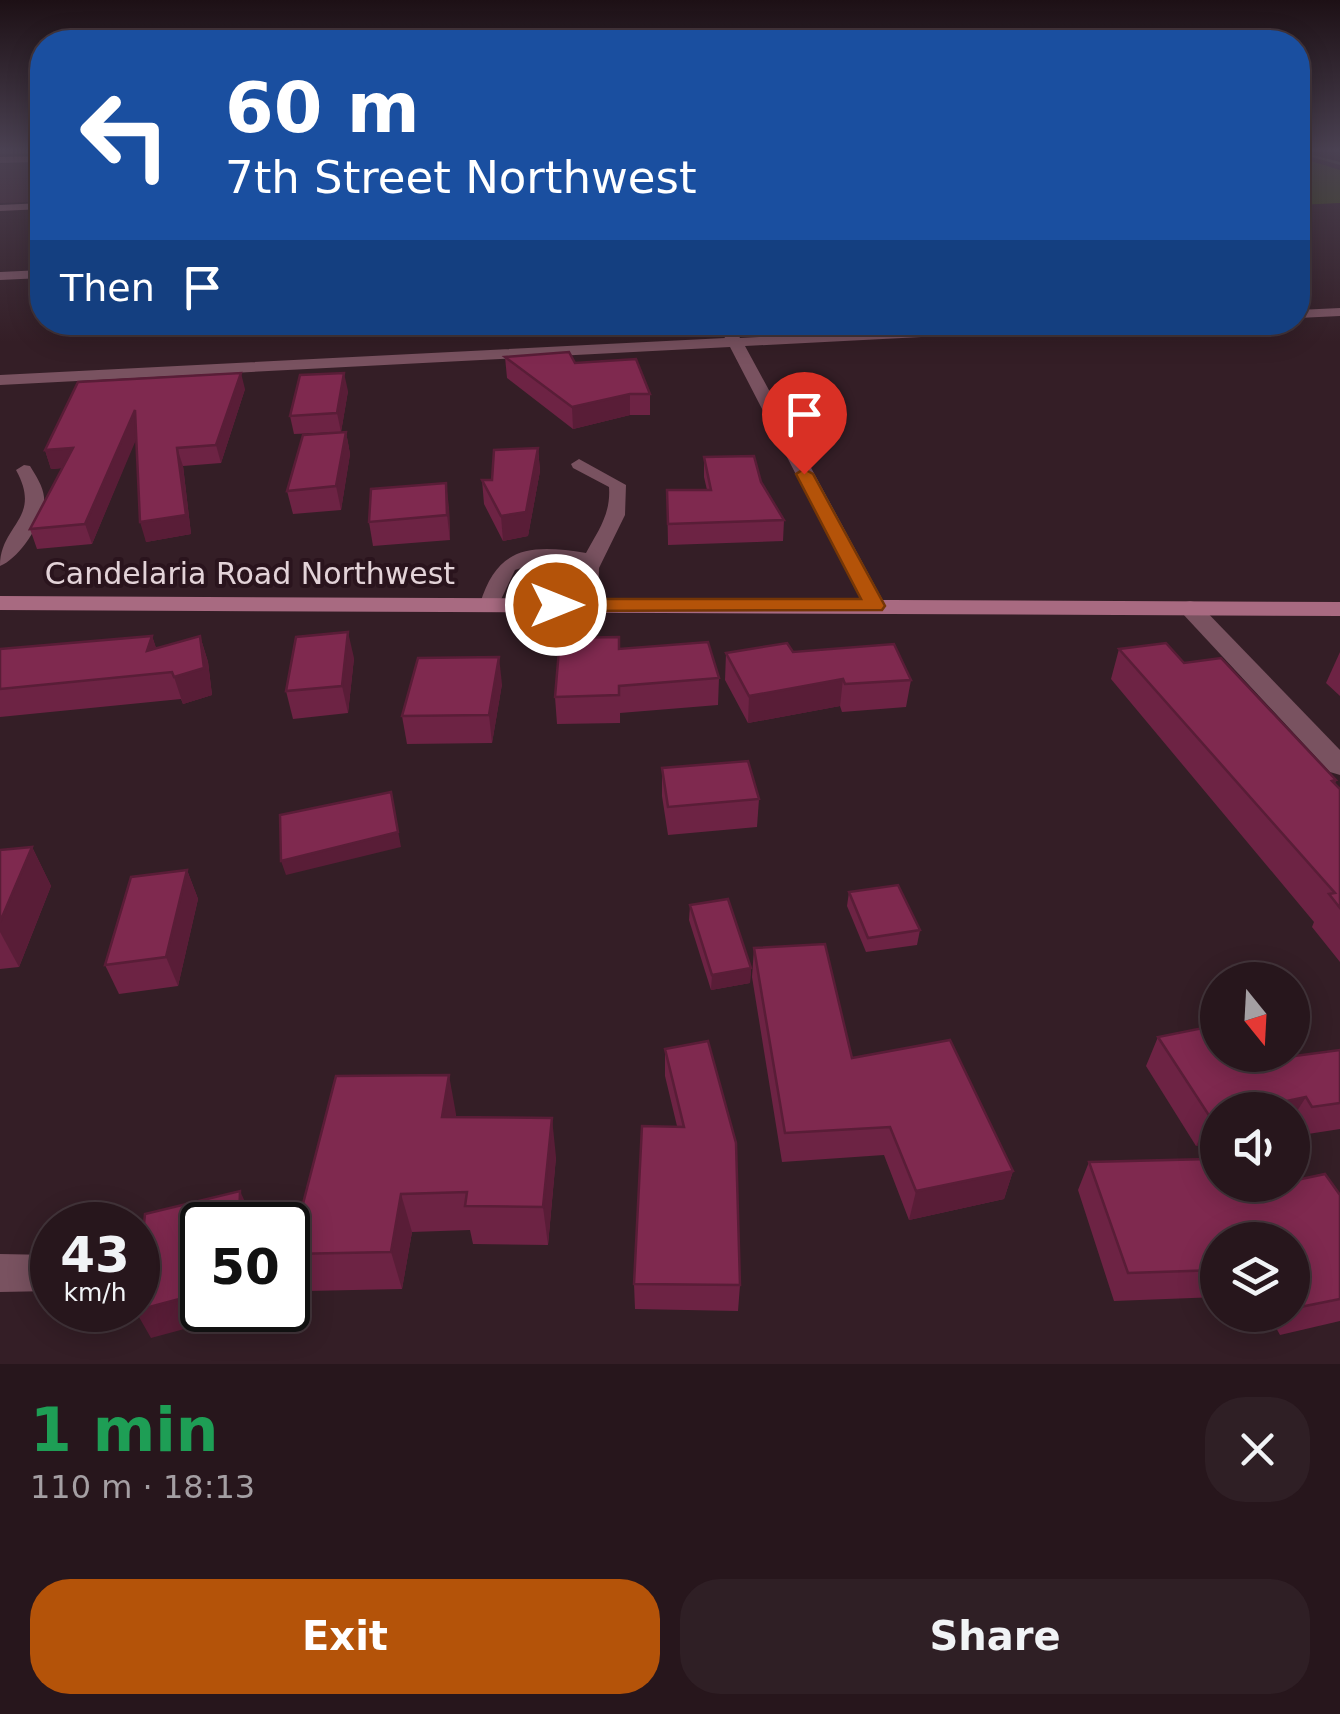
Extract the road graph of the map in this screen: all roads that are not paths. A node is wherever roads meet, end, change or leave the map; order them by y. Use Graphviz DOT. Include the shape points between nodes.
graph roads {
  1 [pos="30,275"];
  2 [pos="0,276"];
  3 [pos="1340,312"];
  4 [pos="1310,313"];
  5 [pos="730,335"];
  6 [pos="874,335"];
  7 [pos="734,342"];
  8 [pos="0,380"];
  9 [pos="579,464"];
  10 [pos="24,470"];
  11 [pos="0,560"];
  12 [pos="590,560"];
  13 [pos="0,603"];
  14 [pos="490,604"];
  15 [pos="588,605"];
  16 [pos="875,606"];
  17 [pos="1190,608"];
  18 [pos="1340,609"];
  19 [pos="1340,766"];
  20 [pos="0,1273"];
  21 [pos="30,1273"];
  1 -- 2 [label="lane"];
  3 -- 4 [label="street"];
  5 -- 7 [label="street"];
  6 -- 7 [label="street"];
  7 -- 8 [label="street"];
  7 -- 16 [label="street"];
  9 -- 12 [label="lane" via="617,485 620,504 608,537"];
  10 -- 11 [label="lane" via="38,502"];
  12 -- 14 [label="lane" via="544,555 508,564"];
  12 -- 15 [label="lane"];
  13 -- 14 [label="main road, Candelaria Road Northwest"];
  14 -- 15 [label="main road, Candelaria Road Northwest"];
  15 -- 16 [label="main road, Candelaria Road Northwest"];
  16 -- 17 [label="main road, Candelaria Road Northwest"];
  17 -- 18 [label="main road, Candelaria Road Northwest"];
  17 -- 19 [label="street"];
  20 -- 21 [label="lane"];
}
